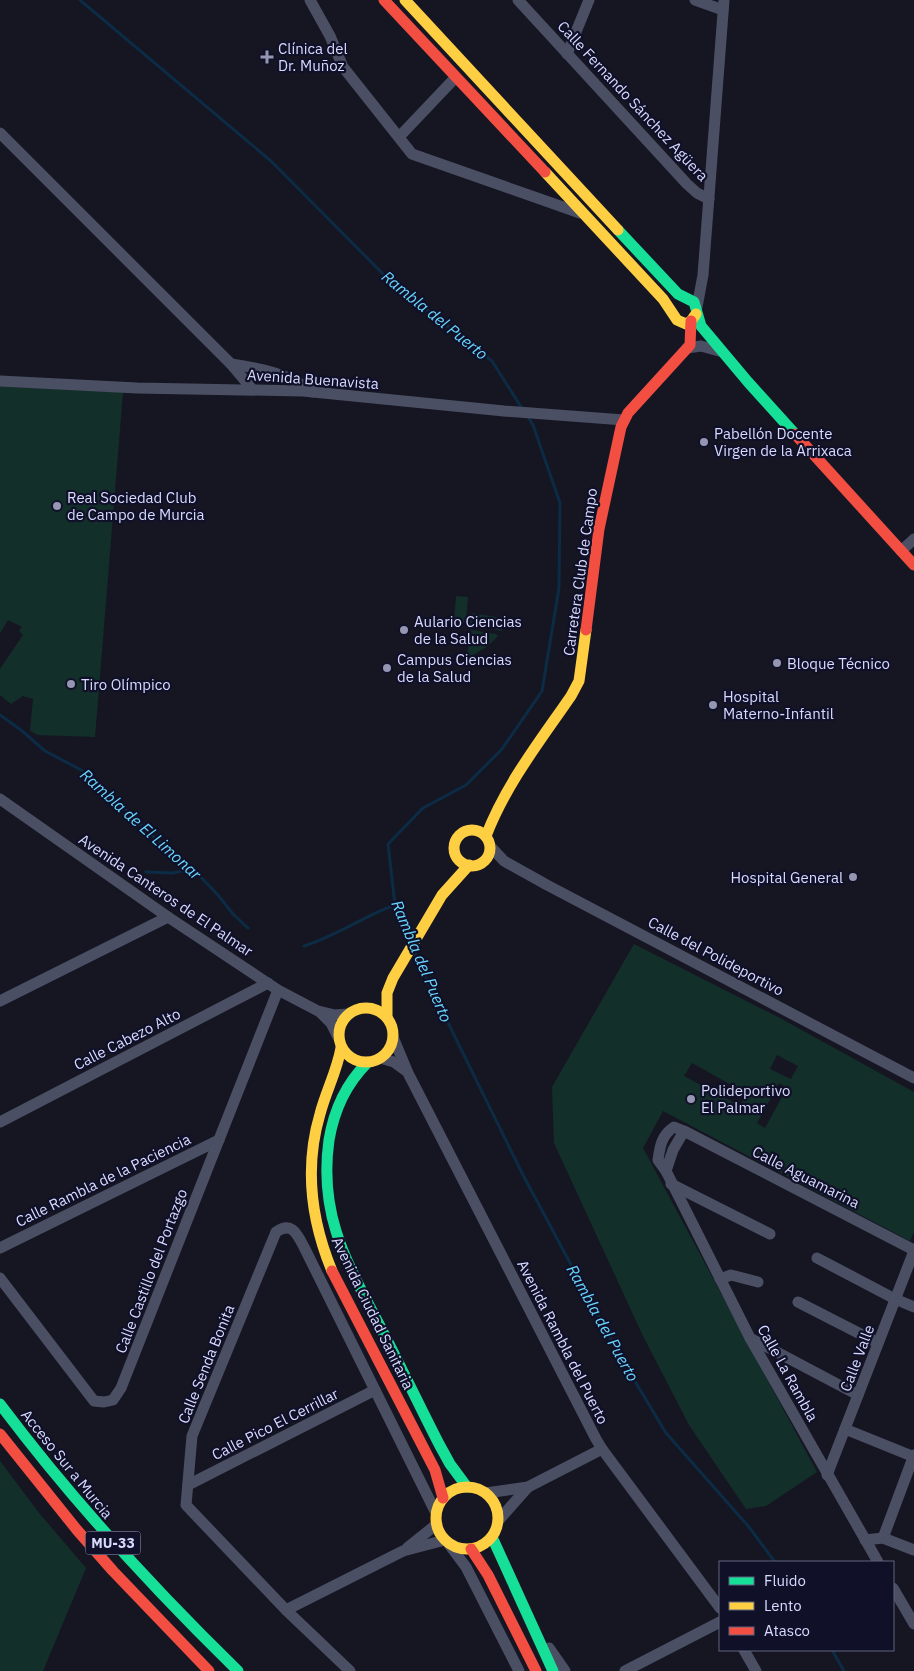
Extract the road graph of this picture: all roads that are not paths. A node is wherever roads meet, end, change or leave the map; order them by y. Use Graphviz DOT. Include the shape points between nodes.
graph roads {
  1 [pos="310,0"];
  2 [pos="384,0"];
  3 [pos="405,0"];
  4 [pos="518,0"];
  5 [pos="588,0"];
  6 [pos="695,0"];
  7 [pos="724,5"];
  8 [pos="454,54"];
  9 [pos="567,54"];
  10 [pos="455,78"];
  11 [pos="480,82"];
  12 [pos="0,133"];
  13 [pos="399,137"];
  14 [pos="709,199"];
  15 [pos="586,216"];
  16 [pos="703,275"];
  17 [pos="685,297"];
  18 [pos="672,312"];
  19 [pos="692,319"];
  20 [pos="689,343"];
  21 [pos="725,354"];
  22 [pos="231,364"];
  23 [pos="0,381"];
  24 [pos="252,389"];
  25 [pos="303,391"];
  26 [pos="624,420"];
  27 [pos="914,539"];
  28 [pos="902,551"];
  29 [pos="914,565"];
  30 [pos="0,799"];
  31 [pos="484,838"];
  32 [pos="456,854"];
  33 [pos="486,858"];
  34 [pos="504,861"];
  35 [pos="469,865"];
  36 [pos="442,895"];
  37 [pos="168,917"];
  38 [pos="395,974"];
  39 [pos="268,983"];
  40 [pos="278,990"];
  41 [pos="0,1001"];
  42 [pos="318,1011"];
  43 [pos="354,1011"];
  44 [pos="387,1017"];
  45 [pos="393,1038"];
  46 [pos="340,1042"];
  47 [pos="380,1058"];
  48 [pos="367,1062"];
  49 [pos="408,1073"];
  50 [pos="914,1078"];
  51 [pos="0,1122"];
  52 [pos="684,1131"];
  53 [pos="219,1140"];
  54 [pos="671,1184"];
  55 [pos="770,1234"];
  56 [pos="0,1248"];
  57 [pos="914,1251"];
  58 [pos="817,1258"];
  59 [pos="0,1278"];
  60 [pos="720,1279"];
  61 [pos="758,1282"];
  62 [pos="895,1299"];
  63 [pos="798,1302"];
  64 [pos="914,1307"];
  65 [pos="750,1338"];
  66 [pos="878,1344"];
  67 [pos="375,1390"];
  68 [pos="858,1395"];
  69 [pos="0,1404"];
  70 [pos="845,1429"];
  71 [pos="0,1434"];
  72 [pos="602,1449"];
  73 [pos="914,1456"];
  74 [pos="827,1475"];
  75 [pos="188,1485"];
  76 [pos="468,1487"];
  77 [pos="528,1487"];
  78 [pos="486,1493"];
  79 [pos="443,1498"];
  80 [pos="436,1518"];
  81 [pos="498,1521"];
  82 [pos="492,1538"];
  83 [pos="883,1538"];
  84 [pos="865,1540"];
  85 [pos="446,1541"];
  86 [pos="471,1549"];
  87 [pos="403,1550"];
  88 [pos="914,1550"];
  89 [pos="877,1561"];
  90 [pos="894,1590"];
  91 [pos="719,1607"];
  92 [pos="286,1610"];
  93 [pos="531,1622"];
  94 [pos="719,1623"];
  95 [pos="914,1624"];
  96 [pos="745,1651"];
  97 [pos="209,1671"];
  98 [pos="238,1671"];
  99 [pos="350,1671"];
  100 [pos="519,1671"];
  101 [pos="536,1671"];
  102 [pos="553,1671"];
  103 [pos="565,1671"];
  104 [pos="625,1671"];
  105 [pos="756,1671"];
  1 -- 13 [label="street" via="330,36 342,67"];
  2 -- 10 [label="main road"];
  3 -- 8 [label="main road"];
  4 -- 9 [label="street, Calle Fernando Sánchez Agüera"];
  5 -- 9 [label="street"];
  6 -- 7 [label="street"];
  7 -- 14 [label="street"];
  8 -- 10 [label="main road"];
  8 -- 11 [label="main road"];
  9 -- 14 [label="street, Calle Fernando Sánchez Agüera" via="687,184"];
  10 -- 11 [label="main road"];
  10 -- 13 [label="street"];
  10 -- 15 [label="main road"];
  11 -- 17 [label="main road" via="673,290"];
  12 -- 22 [label="street"];
  13 -- 15 [label="street" via="412,154"];
  14 -- 16 [label="street"];
  15 -- 18 [label="main road"];
  16 -- 17 [label="street" via="696,288"];
  16 -- 19 [label="street"];
  17 -- 18 [label="main road" via="674,302"];
  17 -- 19 [label="main road" via="694,302"];
  18 -- 19 [label="main road" via="674,318"];
  19 -- 20 [label="main road"];
  19 -- 21 [label="main road"];
  20 -- 21 [label="street"];
  20 -- 26 [label="main road, Carretera Club de Campo"];
  21 -- 28 [label="main road"];
  22 -- 24 [label="street"];
  22 -- 25 [label="street" via="251,366 301,382 313,392"];
  23 -- 24 [label="street, Avenida Buenavista" via="138,388"];
  24 -- 25 [label="street, Avenida Buenavista"];
  25 -- 26 [label="street, Avenida Buenavista"];
  26 -- 31 [label="main road, Carretera Club de Campo" via="599,529 579,681 523,766"];
  27 -- 28 [label="street"];
  28 -- 29 [label="main road"];
  30 -- 37 [label="street, Avenida Canteros de El Palmar"];
  31 -- 32 [label="main road" via="465,831 455,844"];
  31 -- 33 [label="main road"];
  31 -- 34 [label="street, Calle del Polideportivo"];
  32 -- 35 [label="main road"];
  32 -- 36 [label="main road"];
  33 -- 34 [label="street, Calle del Polideportivo"];
  33 -- 35 [label="main road" via="477,865"];
  34 -- 50 [label="street, Calle del Polideportivo"];
  35 -- 36 [label="main road"];
  36 -- 38 [label="main road"];
  37 -- 39 [label="street, Avenida Canteros de El Palmar"];
  37 -- 41 [label="street"];
  38 -- 43 [label="main road" via="382,991"];
  38 -- 44 [label="main road" via="387,993"];
  39 -- 40 [label="street, Avenida Canteros de El Palmar"];
  39 -- 51 [label="street, Calle Cabezo Alto"];
  40 -- 42 [label="street, Avenida Canteros de El Palmar"];
  40 -- 53 [label="street, Calle Castillo del Portazgo"];
  42 -- 43 [label="street, Avenida Canteros de El Palmar" via="335,1015"];
  42 -- 46 [label="street, Avenida Canteros de El Palmar" via="331,1023"];
  43 -- 44 [label="main road" via="371,1008"];
  43 -- 46 [label="main road" via="340,1024"];
  44 -- 45 [label="main road"];
  45 -- 47 [label="main road" via="389,1050"];
  45 -- 49 [label="street, Avenida Rambla del Puerto"];
  46 -- 48 [label="main road" via="345,1053 355,1060"];
  46 -- 79 [label="main road, Avenida Ciudad Sanitaria" via="336,1072 319,1114 313,1142 312,1210 332,1270 435,1470"];
  47 -- 48 [label="main road"];
  47 -- 49 [label="street" via="394,1062"];
  48 -- 76 [label="main road, Avenida Ciudad Sanitaria" via="348,1085 335,1116 326,1177 330,1210 348,1263 439,1444"];
  49 -- 72 [label="street, Avenida Rambla del Puerto"];
  52 -- 54 [label="street, Calle La Rambla" via="674,1127 666,1132 660,1145 658,1160"];
  52 -- 57 [label="street, Calle Aguamarina"];
  53 -- 56 [label="street, Calle Rambla de la Paciencia"];
  53 -- 59 [label="street, Calle Castillo del Portazgo" via="121,1388 113,1400 94,1401"];
  54 -- 55 [label="street"];
  54 -- 60 [label="street, Calle La Rambla"];
  57 -- 62 [label="street, Calle Valle"];
  58 -- 62 [label="street"];
  60 -- 61 [label="street" via="731,1275"];
  60 -- 65 [label="street, Calle La Rambla"];
  62 -- 64 [label="street"];
  62 -- 66 [label="street, Calle Valle"];
  63 -- 66 [label="street"];
  65 -- 68 [label="street"];
  65 -- 74 [label="street, Calle La Rambla"];
  66 -- 68 [label="street, Calle Valle"];
  67 -- 75 [label="street, Calle Pico El Cerrillar"];
  67 -- 75 [label="street, Calle Senda Bonita" via="304,1247 296,1233 290,1228 283,1228 276,1232 192,1436"];
  67 -- 80 [label="street"];
  68 -- 70 [label="street, Calle Valle"];
  69 -- 98 [label="main road, Acceso Sur a Murcia / MU-33" via="62,1484 126,1558"];
  70 -- 73 [label="street"];
  70 -- 74 [label="street, Calle Valle"];
  71 -- 97 [label="main road, MU-33" via="113,1571"];
  72 -- 77 [label="street"];
  72 -- 91 [label="street, Avenida Rambla del Puerto"];
  73 -- 83 [label="street"];
  74 -- 84 [label="street, Calle La Rambla"];
  75 -- 92 [label="street, Calle Senda Bonita" via="186,1505 192,1513"];
  76 -- 78 [label="main road"];
  76 -- 79 [label="main road" via="454,1490"];
  77 -- 78 [label="street"];
  77 -- 81 [label="street"];
  78 -- 81 [label="main road" via="495,1503"];
  79 -- 80 [label="main road"];
  80 -- 85 [label="main road"];
  80 -- 87 [label="street"];
  81 -- 82 [label="main road"];
  82 -- 86 [label="main road"];
  82 -- 93 [label="main road"];
  83 -- 84 [label="street"];
  83 -- 88 [label="street"];
  84 -- 89 [label="street, Calle La Rambla"];
  85 -- 86 [label="main road" via="458,1548"];
  85 -- 87 [label="street"];
  85 -- 100 [label="street" via="466,1567"];
  86 -- 101 [label="main road" via="488,1575"];
  87 -- 92 [label="street"];
  90 -- 95 [label="street"];
  92 -- 99 [label="street, Calle Senda Bonita"];
  93 -- 102 [label="main road"];
  93 -- 103 [label="street"];
  94 -- 104 [label="street"];
  96 -- 105 [label="street"];
}
